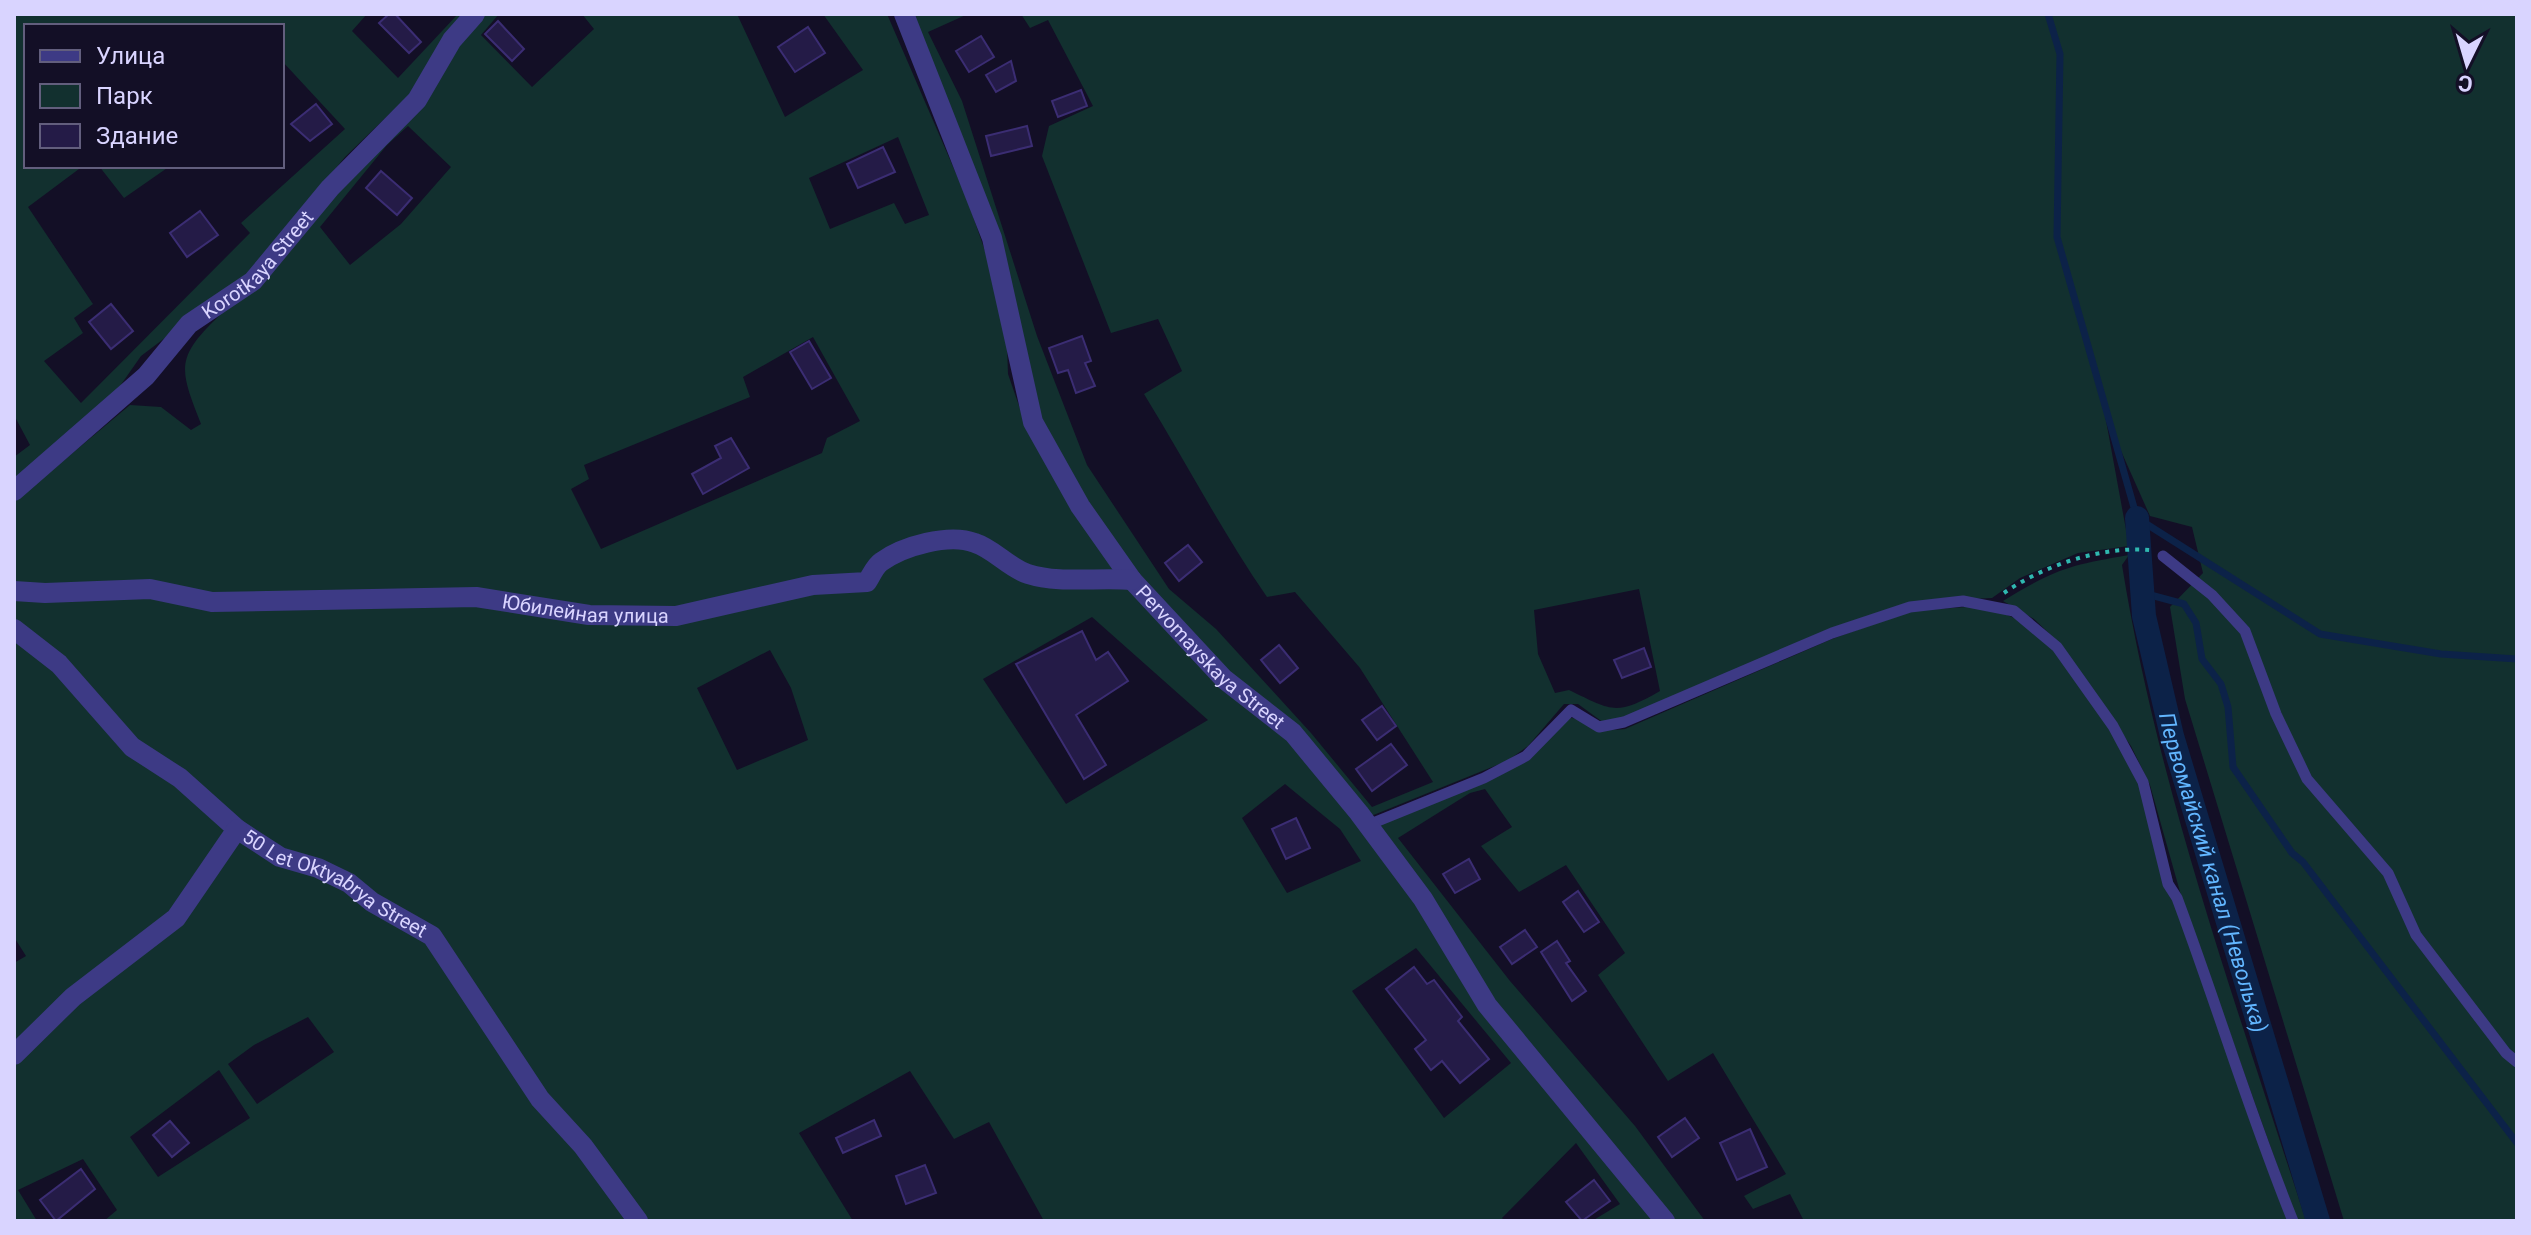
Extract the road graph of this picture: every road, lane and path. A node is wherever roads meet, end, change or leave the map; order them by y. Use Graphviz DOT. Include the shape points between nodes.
graph roads {
  1 [pos="475,14"];
  2 [pos="904,14"];
  3 [pos="14,491"];
  4 [pos="2163,556"];
  5 [pos="1132,580"];
  6 [pos="14,591"];
  7 [pos="1993,605"];
  8 [pos="14,629"];
  9 [pos="1368,825"];
  10 [pos="237,829"];
  11 [pos="14,1055"];
  12 [pos="2517,1062"];
  13 [pos="638,1221"];
  14 [pos="1665,1221"];
  15 [pos="2293,1221"];
  1 -- 3 [label="street, Korotkaya Street" via="452,40 417,100 330,188 253,281 189,324 146,376"];
  2 -- 5 [label="street, Pervomayskaya Street" via="992,238 1033,422 1080,506"];
  4 -- 7 [label="path" via="2145,549 2080,557 2021,581"];
  4 -- 12 [label="lane" via="2212,595 2245,631 2307,779 2388,873 2416,935"];
  5 -- 6 [label="street, Юбилейная улица" via="1060,580 1027,574 974,542 950,541 916,546 879,563 867,582 813,585 676,616 589,615 476,597 212,602 150,589"];
  5 -- 9 [label="street, Pervomayskaya Street" via="1224,679 1293,733"];
  7 -- 9 [label="lane" via="1963,601 1910,607 1832,633 1624,722 1599,727 1571,710 1526,756"];
  7 -- 15 [label="lane" via="2014,611 2057,647 2113,726 2143,782 2168,884 2224,1023"];
  8 -- 10 [label="street, 50 Let Oktyabrya Street" via="59,664 132,747 180,778"];
  9 -- 14 [label="street, Pervomayskaya Street" via="1423,899 1487,1005"];
  10 -- 11 [label="street" via="176,918 73,997"];
  10 -- 13 [label="street, 50 Let Oktyabrya Street" via="280,857 349,883 432,936 540,1099 583,1146"];
}
